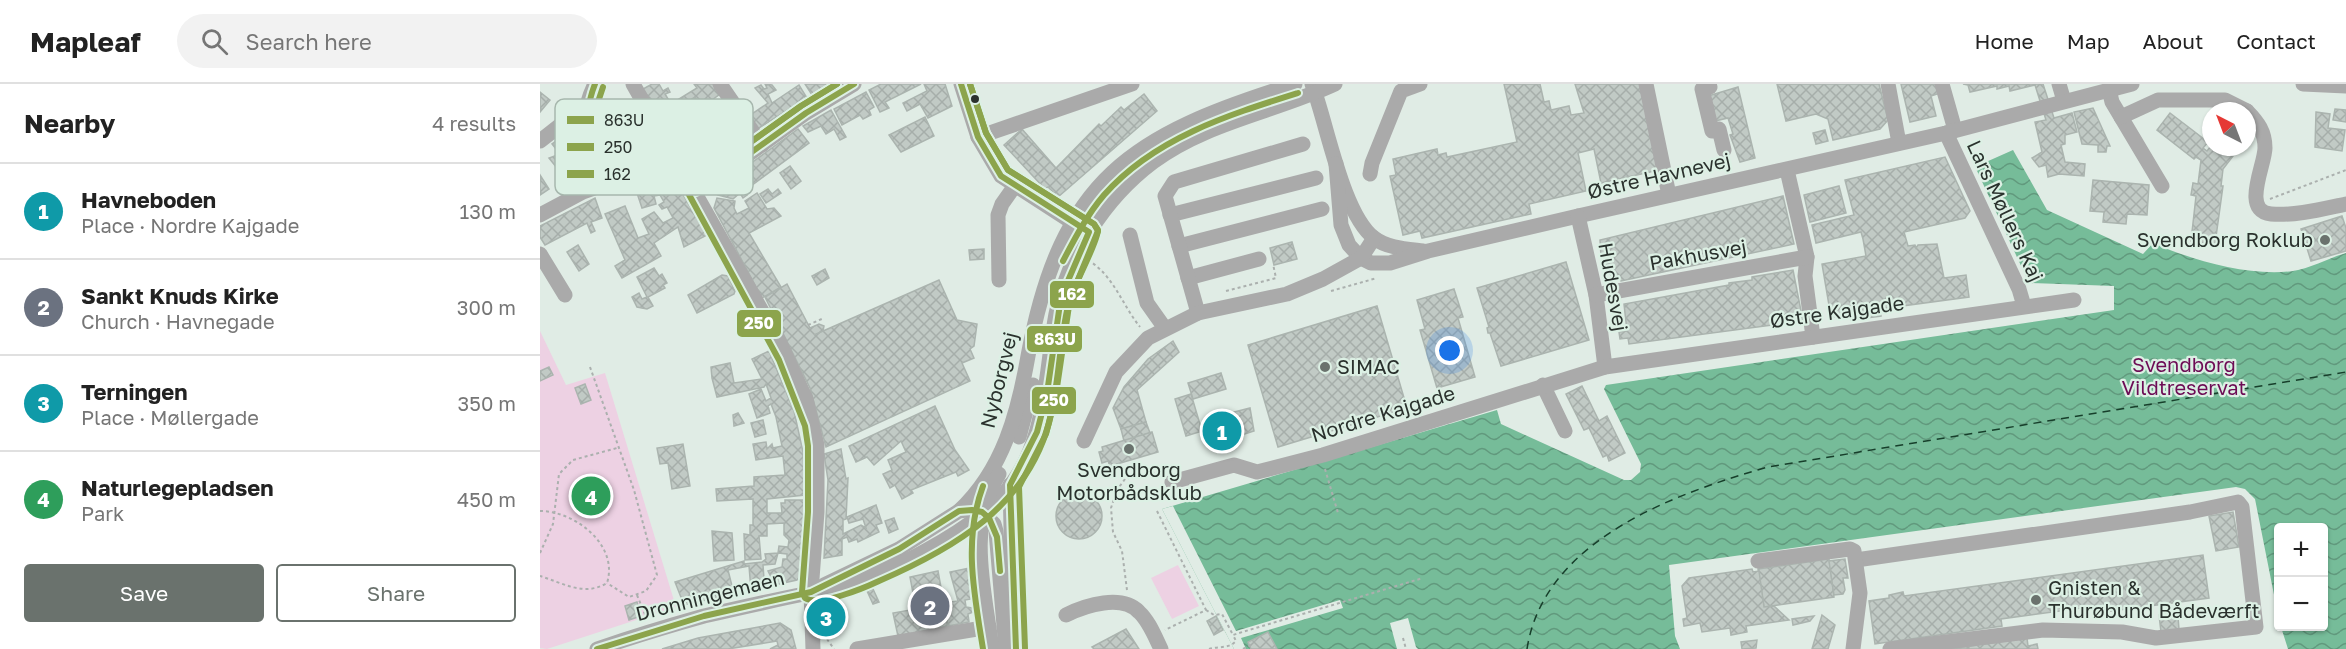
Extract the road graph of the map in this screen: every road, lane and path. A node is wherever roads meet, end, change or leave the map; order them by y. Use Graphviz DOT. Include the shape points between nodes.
graph roads {
  1 [pos="595,84"];
  2 [pos="633,84"];
  3 [pos="720,84"];
  4 [pos="854,84"];
  5 [pos="961,84"];
  6 [pos="1132,84"];
  7 [pos="1296,84"];
  8 [pos="1335,84"];
  9 [pos="1420,84"];
  10 [pos="1646,84"];
  11 [pos="1709,84"];
  12 [pos="1888,84"];
  13 [pos="1942,84"];
  14 [pos="2060,84"];
  15 [pos="2132,84"];
  16 [pos="2303,84"];
  17 [pos="2346,86"];
  18 [pos="1314,88"];
  19 [pos="2109,89"];
  20 [pos="589,99"];
  21 [pos="642,99"];
  22 [pos="730,99"];
  23 [pos="2064,101"];
  24 [pos="2228,102"];
  25 [pos="2121,117"];
  26 [pos="2256,120"];
  27 [pos="555,129"];
  28 [pos="1951,131"];
  29 [pos="753,132"];
  30 [pos="978,137"];
  31 [pos="540,141"];
  32 [pos="1899,143"];
  33 [pos="1303,144"];
  34 [pos="762,145"];
  35 [pos="1724,150"];
  36 [pos="753,151"];
  37 [pos="1336,164"];
  38 [pos="1787,170"];
  39 [pos="2346,170"];
  40 [pos="1370,174"];
  41 [pos="1316,178"];
  42 [pos="2162,186"];
  43 [pos="1014,187"];
  44 [pos="577,195"];
  45 [pos="698,195"];
  46 [pos="1669,195"];
  47 [pos="2256,204"];
  48 [pos="2346,204"];
  49 [pos="1322,209"];
  50 [pos="540,215"];
  51 [pos="1170,215"];
  52 [pos="1578,216"];
  53 [pos="1072,222"];
  54 [pos="1089,232"];
  55 [pos="1130,235"];
  56 [pos="1374,238"];
  57 [pos="1179,246"];
  58 [pos="540,254"];
  59 [pos="1807,256"];
  60 [pos="1265,258"];
  61 [pos="1361,258"];
  62 [pos="1430,259"];
  63 [pos="1096,269"];
  64 [pos="1188,278"];
  65 [pos="1378,278"];
  66 [pos="999,280"];
  67 [pos="1226,290"];
  68 [pos="1336,290"];
  69 [pos="1596,294"];
  70 [pos="565,296"];
  71 [pos="2074,300"];
  72 [pos="2024,306"];
  73 [pos="1198,313"];
  74 [pos="1036,316"];
  75 [pos="824,318"];
  76 [pos="1135,321"];
  77 [pos="808,325"];
  78 [pos="1164,327"];
  79 [pos="1813,337"];
  80 [pos="1605,366"];
  81 [pos="590,367"];
  82 [pos="1543,386"];
  83 [pos="1565,431"];
  84 [pos="1084,441"];
  85 [pos="617,448"];
  86 [pos="1323,461"];
  87 [pos="1172,482"];
  88 [pos="1010,485"];
  89 [pos="1157,510"];
  90 [pos="959,511"];
  91 [pos="540,512"];
  92 [pos="554,513"];
  93 [pos="983,513"];
  94 [pos="1338,513"];
  95 [pos="967,525"];
  96 [pos="979,546"];
  97 [pos="540,553"];
  98 [pos="1856,560"];
  99 [pos="1758,561"];
  100 [pos="540,576"];
  101 [pos="1423,578"];
  102 [pos="607,583"];
  103 [pos="811,592"];
  104 [pos="637,595"];
  105 [pos="1129,606"];
  106 [pos="1206,610"];
  107 [pos="1066,615"];
  108 [pos="1174,625"];
  109 [pos="989,627"];
  110 [pos="652,632"];
  111 [pos="1233,635"];
  112 [pos="1403,638"];
  113 [pos="621,645"];
  114 [pos="1251,645"];
  115 [pos="891,647"];
  116 [pos="1227,648"];
  117 [pos="597,649"];
  118 [pos="813,649"];
  119 [pos="857,649"];
  120 [pos="992,649"];
  121 [pos="1006,649"];
  122 [pos="1016,649"];
  123 [pos="1161,649"];
  124 [pos="1209,649"];
  125 [pos="1243,649"];
  126 [pos="1406,649"];
  127 [pos="1853,649"];
  128 [pos="1890,649"];
  1 -- 20 [label="street"];
  2 -- 21 [label="street"];
  3 -- 22 [label="street"];
  4 -- 34 [label="street"];
  5 -- 30 [label="street"];
  6 -- 30 [label="street"];
  7 -- 53 [label="street, Nyborgvej" via="1190,121 1156,138 1112,172"];
  8 -- 18 [label="street"];
  9 -- 40 [label="street" via="1401,91"];
  10 -- 46 [label="street"];
  11 -- 35 [label="street" via="1710,87 1702,89 1712,131 1719,129"];
  12 -- 32 [label="street"];
  13 -- 28 [label="street, Lars Møllers Kaj"];
  14 -- 23 [label="street"];
  15 -- 19 [label="street, Østre Havnevej"];
  16 -- 17 [label="street"];
  18 -- 37 [label="street"];
  18 -- 54 [label="street" via="1180,144 1135,177 1111,201"];
  19 -- 23 [label="street, Østre Havnevej"];
  19 -- 25 [label="street"];
  23 -- 28 [label="street, Østre Havnevej"];
  24 -- 25 [label="street" via="2158,100"];
  25 -- 42 [label="street"];
  26 -- 47 [label="street" via="2264,135 2265,149"];
  27 -- 31 [label="street"];
  28 -- 32 [label="street, Østre Havnevej"];
  28 -- 72 [label="street, Lars Møllers Kaj"];
  29 -- 34 [label="street"];
  30 -- 43 [label="street" via="996,169"];
  32 -- 38 [label="street, Østre Havnevej"];
  33 -- 51 [label="street" via="1174,182 1165,196"];
  34 -- 36 [label="street"];
  37 -- 56 [label="street" via="1356,215"];
  37 -- 61 [label="street" via="1343,232"];
  38 -- 46 [label="street, Østre Havnevej"];
  38 -- 59 [label="street"];
  39 -- 47 [label="path"];
  41 -- 51 [label="street"];
  43 -- 53 [label="street"];
  43 -- 66 [label="street" via="998,215"];
  44 -- 50 [label="street"];
  45 -- 103 [label="street" via="787,356 814,424 818,445 817,512"];
  46 -- 52 [label="street, Østre Havnevej"];
  47 -- 48 [label="street" via="2270,214"];
  49 -- 57 [label="street"];
  51 -- 57 [label="street"];
  52 -- 62 [label="street, Østre Havnevej"];
  52 -- 69 [label="street, Hudesvej"];
  53 -- 54 [label="street"];
  53 -- 74 [label="street, Nyborgvej" via="1052,264"];
  54 -- 88 [label="street" via="1071,267 1059,305 1047,393 1037,432"];
  55 -- 78 [label="street" via="1147,303"];
  56 -- 61 [label="street"];
  56 -- 62 [label="street, Østre Havnevej"];
  57 -- 64 [label="street"];
  58 -- 70 [label="street"];
  59 -- 69 [label="street, Pakhusvej"];
  59 -- 79 [label="street" via="1805,276"];
  60 -- 64 [label="street"];
  60 -- 67 [label="path" via="1276,278"];
  61 -- 62 [label="street, Østre Havnevej" via="1371,263"];
  61 -- 73 [label="street" via="1287,294"];
  63 -- 76 [label="path" via="1107,274"];
  64 -- 73 [label="street"];
  65 -- 68 [label="path"];
  69 -- 80 [label="street, Hudesvej"];
  71 -- 72 [label="street, Østre Kajgade"];
  72 -- 79 [label="street, Østre Kajgade"];
  73 -- 78 [label="street"];
  74 -- 90 [label="street, Nyborgvej" via="1014,424 990,471"];
  74 -- 93 [label="street, Nyborgvej" via="1028,414"];
  75 -- 77 [label="path"];
  78 -- 84 [label="street" via="1116,372"];
  79 -- 80 [label="street, Østre Kajgade"];
  80 -- 82 [label="street, Nordre Kajgade"];
  81 -- 85 [label="path"];
  82 -- 83 [label="street"];
  82 -- 87 [label="street, Nordre Kajgade" via="1323,455 1257,472 1234,465"];
  85 -- 92 [label="path" via="567,464 559,474"];
  85 -- 104 [label="path" via="634,490 657,575 652,585"];
  86 -- 94 [label="path"];
  87 -- 105 [label="path" via="1157,471 1125,479 1117,490 1111,522 1124,561"];
  88 -- 93 [label="street"];
  88 -- 122 [label="street"];
  89 -- 106 [label="path"];
  90 -- 93 [label="street" via="974,509"];
  90 -- 103 [label="street, Dronningemaen" via="899,549"];
  91 -- 92 [label="path"];
  92 -- 97 [label="path"];
  92 -- 102 [label="path" via="586,529 603,543 610,568"];
  93 -- 95 [label="street, Dronningemaen"];
  93 -- 96 [label="street, Nyborgvej"];
  93 -- 121 [label="street" via="996,531"];
  95 -- 96 [label="street"];
  95 -- 103 [label="street, Dronningemaen" via="855,583"];
  96 -- 109 [label="street"];
  98 -- 99 [label="street" via="1850,549"];
  98 -- 127 [label="street" via="1860,597"];
  98 -- 128 [label="street" via="2238,502 2242,507 2256,627 2156,638 2122,632 2043,630"];
  100 -- 102 [label="path" via="579,590"];
  101 -- 111 [label="path"];
  102 -- 104 [label="path" via="629,597"];
  103 -- 110 [label="street, Dronningemaen"];
  103 -- 118 [label="street"];
  104 -- 110 [label="path"];
  105 -- 107 [label="street" via="1095,605"];
  105 -- 123 [label="street" via="1144,618"];
  106 -- 108 [label="path"];
  106 -- 111 [label="path" via="1222,614"];
  109 -- 115 [label="street"];
  109 -- 120 [label="street"];
  110 -- 113 [label="street, Dronningemaen"];
  111 -- 116 [label="path" via="1236,641"];
  112 -- 126 [label="path"];
  113 -- 117 [label="street, Dronningemaen"];
  114 -- 125 [label="path"];
  115 -- 119 [label="street"];
  116 -- 124 [label="path"];
}
